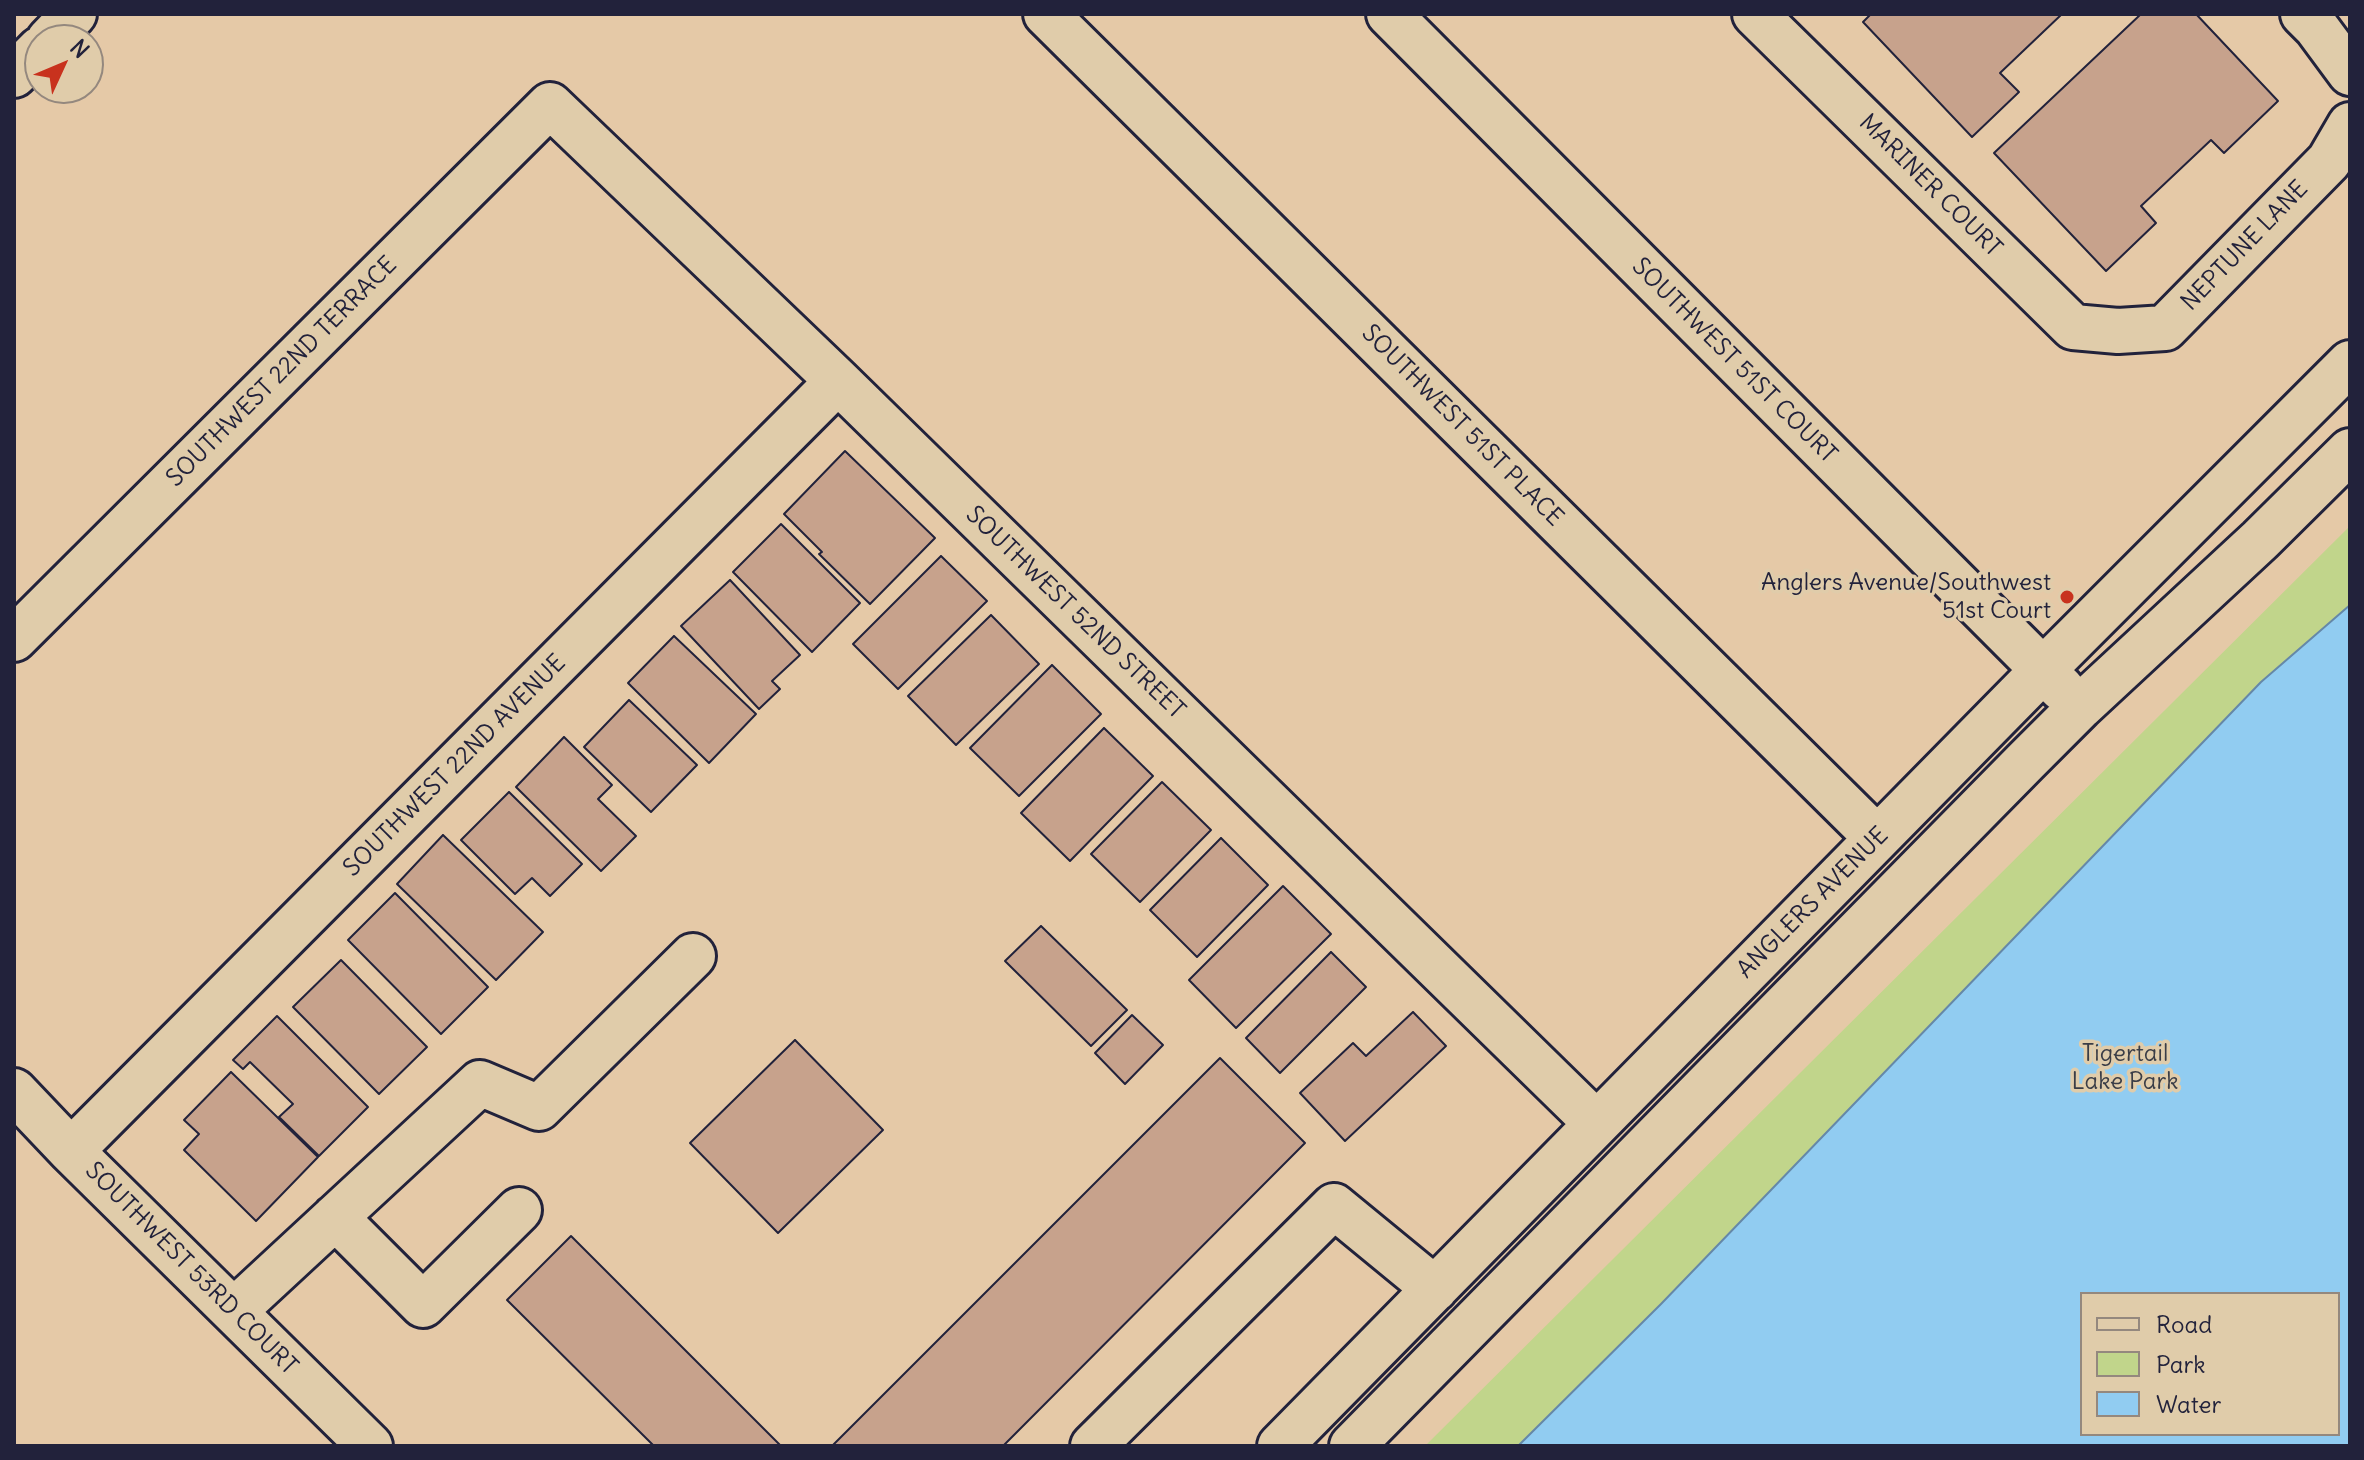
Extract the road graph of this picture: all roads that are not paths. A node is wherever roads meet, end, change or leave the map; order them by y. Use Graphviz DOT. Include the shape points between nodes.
graph roads {
  1 [pos="1046,14"];
  2 [pos="1389,14"];
  3 [pos="1755,14"];
  4 [pos="2303,14"];
  5 [pos="2350,73"];
  6 [pos="550,105"];
  7 [pos="2350,125"];
  8 [pos="2118,331"];
  9 [pos="2350,363"];
  10 [pos="838,381"];
  11 [pos="2350,451"];
  12 [pos="14,639"];
  13 [pos="2043,670"];
  14 [pos="2080,707"];
  15 [pos="1877,838"];
  16 [pos="693,956"];
  17 [pos="14,1091"];
  18 [pos="1596,1123"];
  19 [pos="71,1151"];
  20 [pos="519,1210"];
  21 [pos="335,1217"];
  22 [pos="1435,1289"];
  23 [pos="234,1311"];
  24 [pos="370,1446"];
  25 [pos="1093,1446"];
  26 [pos="1280,1446"];
  27 [pos="1352,1446"];
  1 -- 15 [label="street, SOUTHWEST 51ST PLACE"];
  2 -- 13 [label="street, SOUTHWEST 51ST COURT"];
  3 -- 8 [label="street, MARINER COURT" via="2073,327"];
  4 -- 5 [label="street"];
  6 -- 10 [label="street, SOUTHWEST 52ND STREET"];
  6 -- 12 [label="street, SOUTHWEST 22ND TERRACE"];
  7 -- 8 [label="street, NEPTUNE LANE" via="2329,161 2165,328"];
  9 -- 13 [label="street, ANGLERS AVENUE"];
  10 -- 18 [label="street, SOUTHWEST 52ND STREET"];
  10 -- 19 [label="street, SOUTHWEST 22ND AVENUE"];
  11 -- 14 [label="street"];
  13 -- 14 [label="street, SOUTHWEST 51ST COURT"];
  13 -- 15 [label="street, ANGLERS AVENUE"];
  14 -- 27 [label="street"];
  15 -- 18 [label="street, ANGLERS AVENUE"];
  16 -- 21 [label="street" via="539,1108 480,1083"];
  17 -- 19 [label="street, SOUTHWEST 53RD COURT"];
  18 -- 22 [label="street, ANGLERS AVENUE"];
  19 -- 23 [label="street, SOUTHWEST 53RD COURT"];
  20 -- 21 [label="street" via="423,1305"];
  21 -- 23 [label="street"];
  22 -- 25 [label="street" via="1334,1206"];
  22 -- 26 [label="street, ANGLERS AVENUE"];
  23 -- 24 [label="street, SOUTHWEST 53RD COURT"];
}
